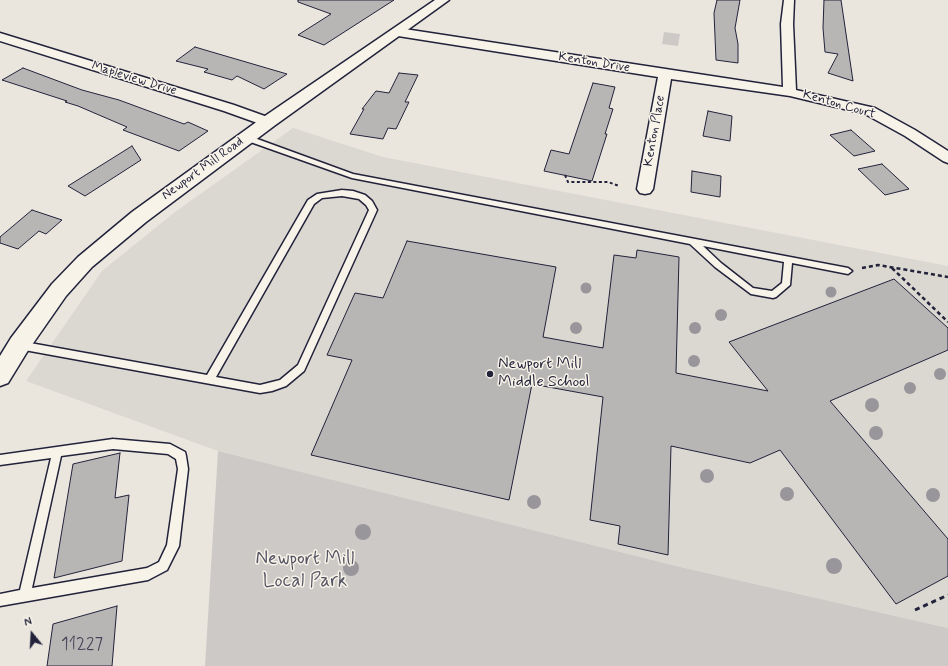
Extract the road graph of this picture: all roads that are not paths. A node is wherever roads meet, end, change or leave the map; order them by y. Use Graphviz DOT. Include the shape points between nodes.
graph roads {
  1 [pos="442,0"];
  2 [pos="789,0"];
  3 [pos="398,32"];
  4 [pos="0,36"];
  5 [pos="665,74"];
  6 [pos="790,92"];
  7 [pos="268,122"];
  8 [pos="247,138"];
  9 [pos="948,158"];
  10 [pos="645,189"];
  11 [pos="692,241"];
  12 [pos="788,260"];
  13 [pos="848,271"];
  14 [pos="19,345"];
  15 [pos="0,376"];
  16 [pos="209,380"];
  17 [pos="57,453"];
  18 [pos="0,460"];
  19 [pos="25,595"];
  20 [pos="0,600"];
  1 -- 3 [label="street, Newport Mill Road"];
  2 -- 6 [label="street" via="787,24"];
  3 -- 5 [label="street, Kenton Drive"];
  3 -- 7 [label="street, Newport Mill Road"];
  4 -- 7 [label="street, Mapleview Drive"];
  5 -- 6 [label="street, Kenton Drive"];
  5 -- 10 [label="street, Kenton Place"];
  6 -- 9 [label="street, Kenton Court" via="870,111"];
  7 -- 8 [label="street, Newport Mill Road"];
  8 -- 11 [label="lane" via="352,176"];
  8 -- 14 [label="street, Newport Mill Road" via="139,217 85,262 59,290"];
  11 -- 12 [label="lane"];
  11 -- 12 [label="lane" via="751,291 773,295 786,285"];
  12 -- 13 [label="lane"];
  14 -- 15 [label="street, Newport Mill Road"];
  14 -- 16 [label="lane"];
  16 -- 16 [label="lane" via="260,389 283,383 301,368 368,223 373,210 369,203 362,197 342,193 320,196 311,202"];
  17 -- 18 [label="lane"];
  17 -- 19 [label="lane"];
  17 -- 19 [label="lane" via="113,444 170,448 181,456 183,469 173,546 163,566 148,574"];
  19 -- 20 [label="lane"];
}
